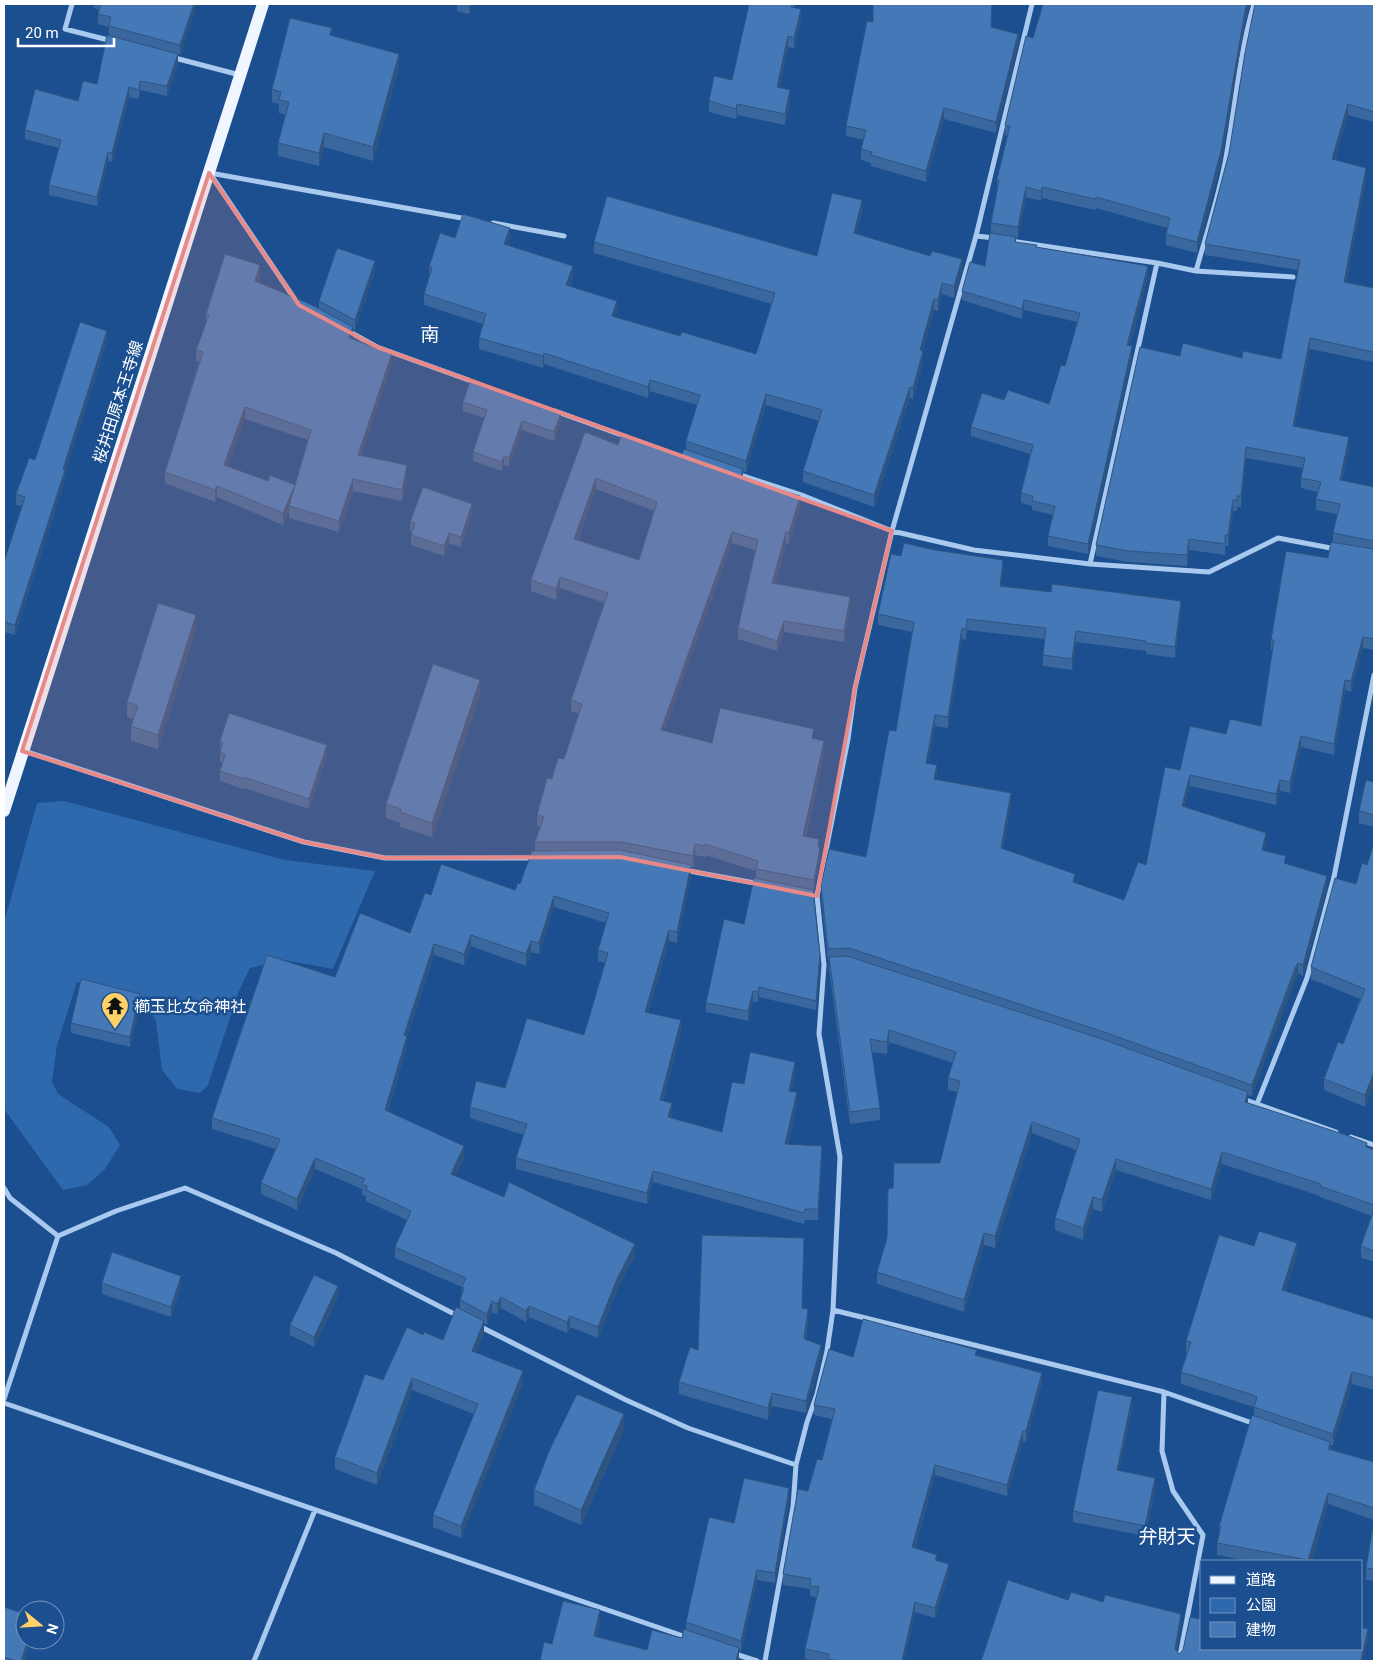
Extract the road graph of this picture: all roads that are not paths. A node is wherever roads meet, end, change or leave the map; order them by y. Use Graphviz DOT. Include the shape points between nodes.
graph roads {
  1 [pos="72,4"];
  2 [pos="264,4"];
  3 [pos="1032,4"];
  4 [pos="1254,4"];
  5 [pos="121,43"];
  6 [pos="167,56"];
  7 [pos="241,76"];
  8 [pos="209,173"];
  9 [pos="478,221"];
  10 [pos="488,222"];
  11 [pos="564,236"];
  12 [pos="976,236"];
  13 [pos="1158,263"];
  14 [pos="1196,271"];
  15 [pos="1293,277"];
  16 [pos="299,305"];
  17 [pos="342,328"];
  18 [pos="478,383"];
  19 [pos="552,410"];
  20 [pos="635,439"];
  21 [pos="728,471"];
  22 [pos="892,531"];
  23 [pos="1346,550"];
  24 [pos="1090,564"];
  25 [pos="1374,675"];
  26 [pos="22,751"];
  27 [pos="4,811"];
  28 [pos="542,858"];
  29 [pos="676,868"];
  30 [pos="770,886"];
  31 [pos="807,894"];
  32 [pos="816,896"];
  33 [pos="832,964"];
  34 [pos="824,965"];
  35 [pos="1239,1097"];
  36 [pos="1257,1104"];
  37 [pos="1338,1132"];
  38 [pos="1347,1136"];
  39 [pos="1374,1145"];
  40 [pos="4,1188"];
  41 [pos="58,1236"];
  42 [pos="833,1310"];
  43 [pos="466,1320"];
  44 [pos="475,1324"];
  45 [pos="1164,1392"];
  46 [pos="4,1399"];
  47 [pos="4,1403"];
  48 [pos="1264,1427"];
  49 [pos="796,1465"];
  50 [pos="315,1510"];
  51 [pos="691,1639"];
  52 [pos="729,1652"];
  53 [pos="254,1661"];
  54 [pos="757,1661"];
  55 [pos="765,1661"];
  56 [pos="1179,1661"];
  1 -- 5 [label="street" via="65,29"];
  2 -- 7 [label="main road, 桜井田原本王寺線"];
  3 -- 12 [label="street"];
  4 -- 14 [label="street" via="1245,35 1225,165"];
  6 -- 7 [label="street"];
  7 -- 8 [label="main road, 桜井田原本王寺線"];
  8 -- 9 [label="street"];
  8 -- 16 [label="street"];
  8 -- 26 [label="main road, 桜井田原本王寺線"];
  10 -- 11 [label="street"];
  12 -- 13 [label="street"];
  12 -- 22 [label="street"];
  13 -- 14 [label="street"];
  13 -- 24 [label="street"];
  14 -- 15 [label="street"];
  17 -- 18 [label="street" via="377,347"];
  19 -- 20 [label="street"];
  21 -- 22 [label="street" via="804,496"];
  22 -- 24 [label="street" via="974,550"];
  22 -- 32 [label="street" via="856,688"];
  23 -- 24 [label="street" via="1278,538 1209,572"];
  25 -- 36 [label="street" via="1334,877 1307,978"];
  26 -- 27 [label="main road, 桜井田原本王寺線"];
  26 -- 28 [label="street" via="304,842 385,858"];
  29 -- 30 [label="street"];
  31 -- 32 [label="street"];
  32 -- 34 [label="street"];
  33 -- 34 [label="street"];
  34 -- 42 [label="street" via="819,1034 840,1156"];
  35 -- 36 [label="street"];
  36 -- 37 [label="street"];
  38 -- 39 [label="street"];
  40 -- 41 [label="street" via="10,1198"];
  41 -- 43 [label="street" via="116,1211 185,1188 336,1253"];
  41 -- 46 [label="street"];
  42 -- 45 [label="street"];
  42 -- 49 [label="street" via="818,1394 806,1422"];
  44 -- 49 [label="street" via="688,1428"];
  45 -- 48 [label="street"];
  45 -- 56 [label="street" via="1162,1451 1174,1491 1203,1535"];
  47 -- 50 [label="street"];
  49 -- 55 [label="street" via="793,1507"];
  50 -- 51 [label="street"];
  50 -- 53 [label="street"];
  52 -- 54 [label="street"];
}
